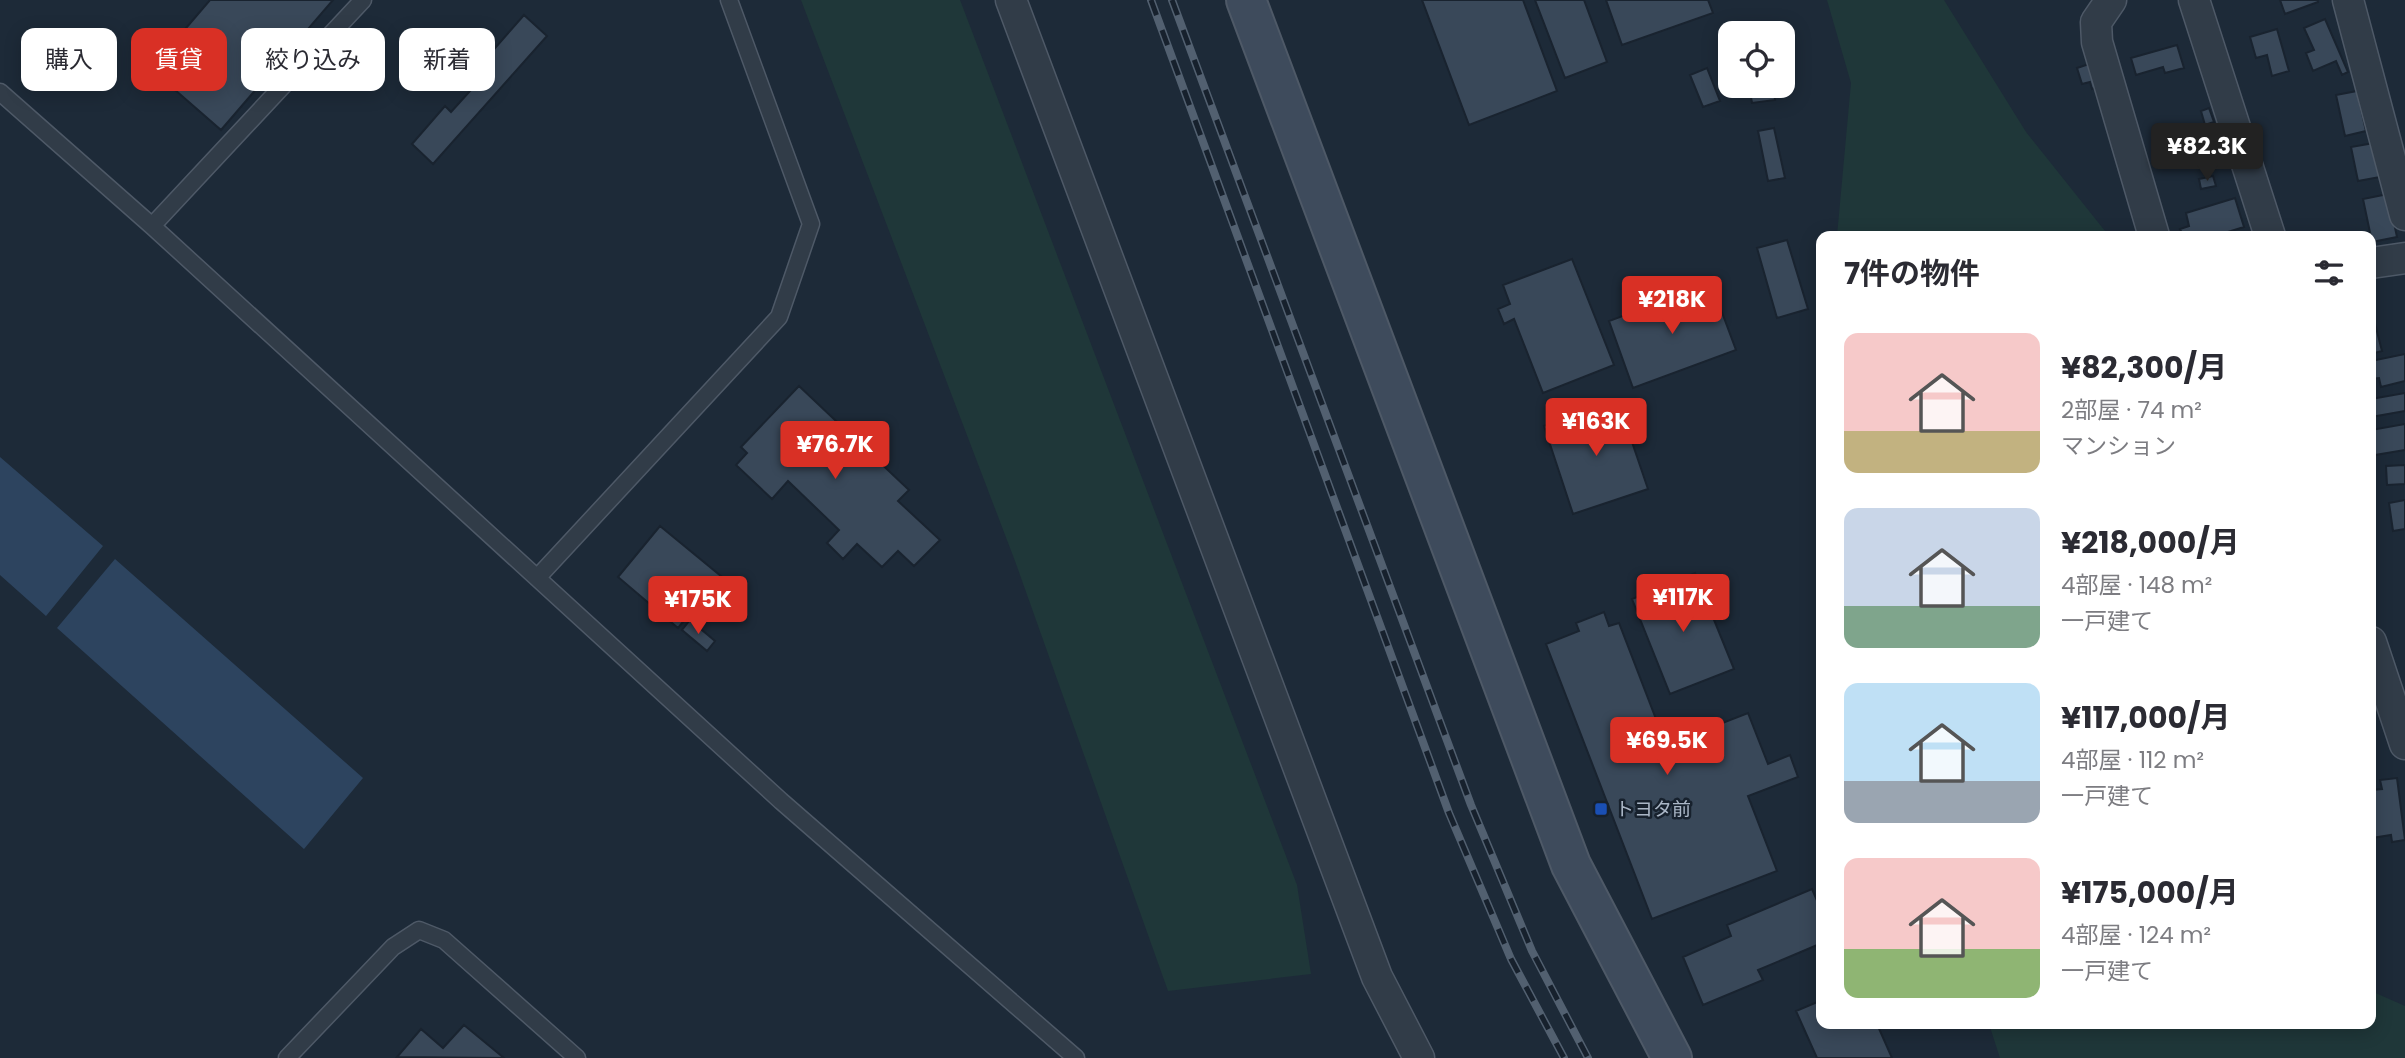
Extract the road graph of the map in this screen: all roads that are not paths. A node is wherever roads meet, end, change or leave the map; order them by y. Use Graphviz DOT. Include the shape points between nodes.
graph roads {
  1 [pos="363,0"];
  2 [pos="729,0"];
  3 [pos="1011,0"];
  4 [pos="1246,0"];
  5 [pos="2111,0"];
  6 [pos="2194,0"];
  7 [pos="2348,0"];
  8 [pos="0,92"];
  9 [pos="2405,215"];
  10 [pos="152,226"];
  11 [pos="2153,231"];
  12 [pos="2268,231"];
  13 [pos="2405,258"];
  14 [pos="2376,262"];
  15 [pos="537,578"];
  16 [pos="2376,657"];
  17 [pos="2405,744"];
  18 [pos="287,1058"];
  19 [pos="578,1058"];
  20 [pos="1076,1058"];
  21 [pos="1419,1058"];
  22 [pos="1672,1058"];
  1 -- 10 [label="lane"];
  2 -- 15 [label="lane" via="811,224 779,317"];
  3 -- 21 [label="street" via="1377,977"];
  4 -- 22 [label="street" via="1571,865"];
  5 -- 11 [label="street" via="2096,22 2097,41"];
  6 -- 12 [label="street"];
  7 -- 9 [label="street"];
  8 -- 10 [label="lane"];
  10 -- 15 [label="lane"];
  13 -- 14 [label="street"];
  15 -- 20 [label="lane" via="781,801"];
  16 -- 17 [label="street"];
  18 -- 19 [label="lane" via="393,947 419,930 444,940"];
}
